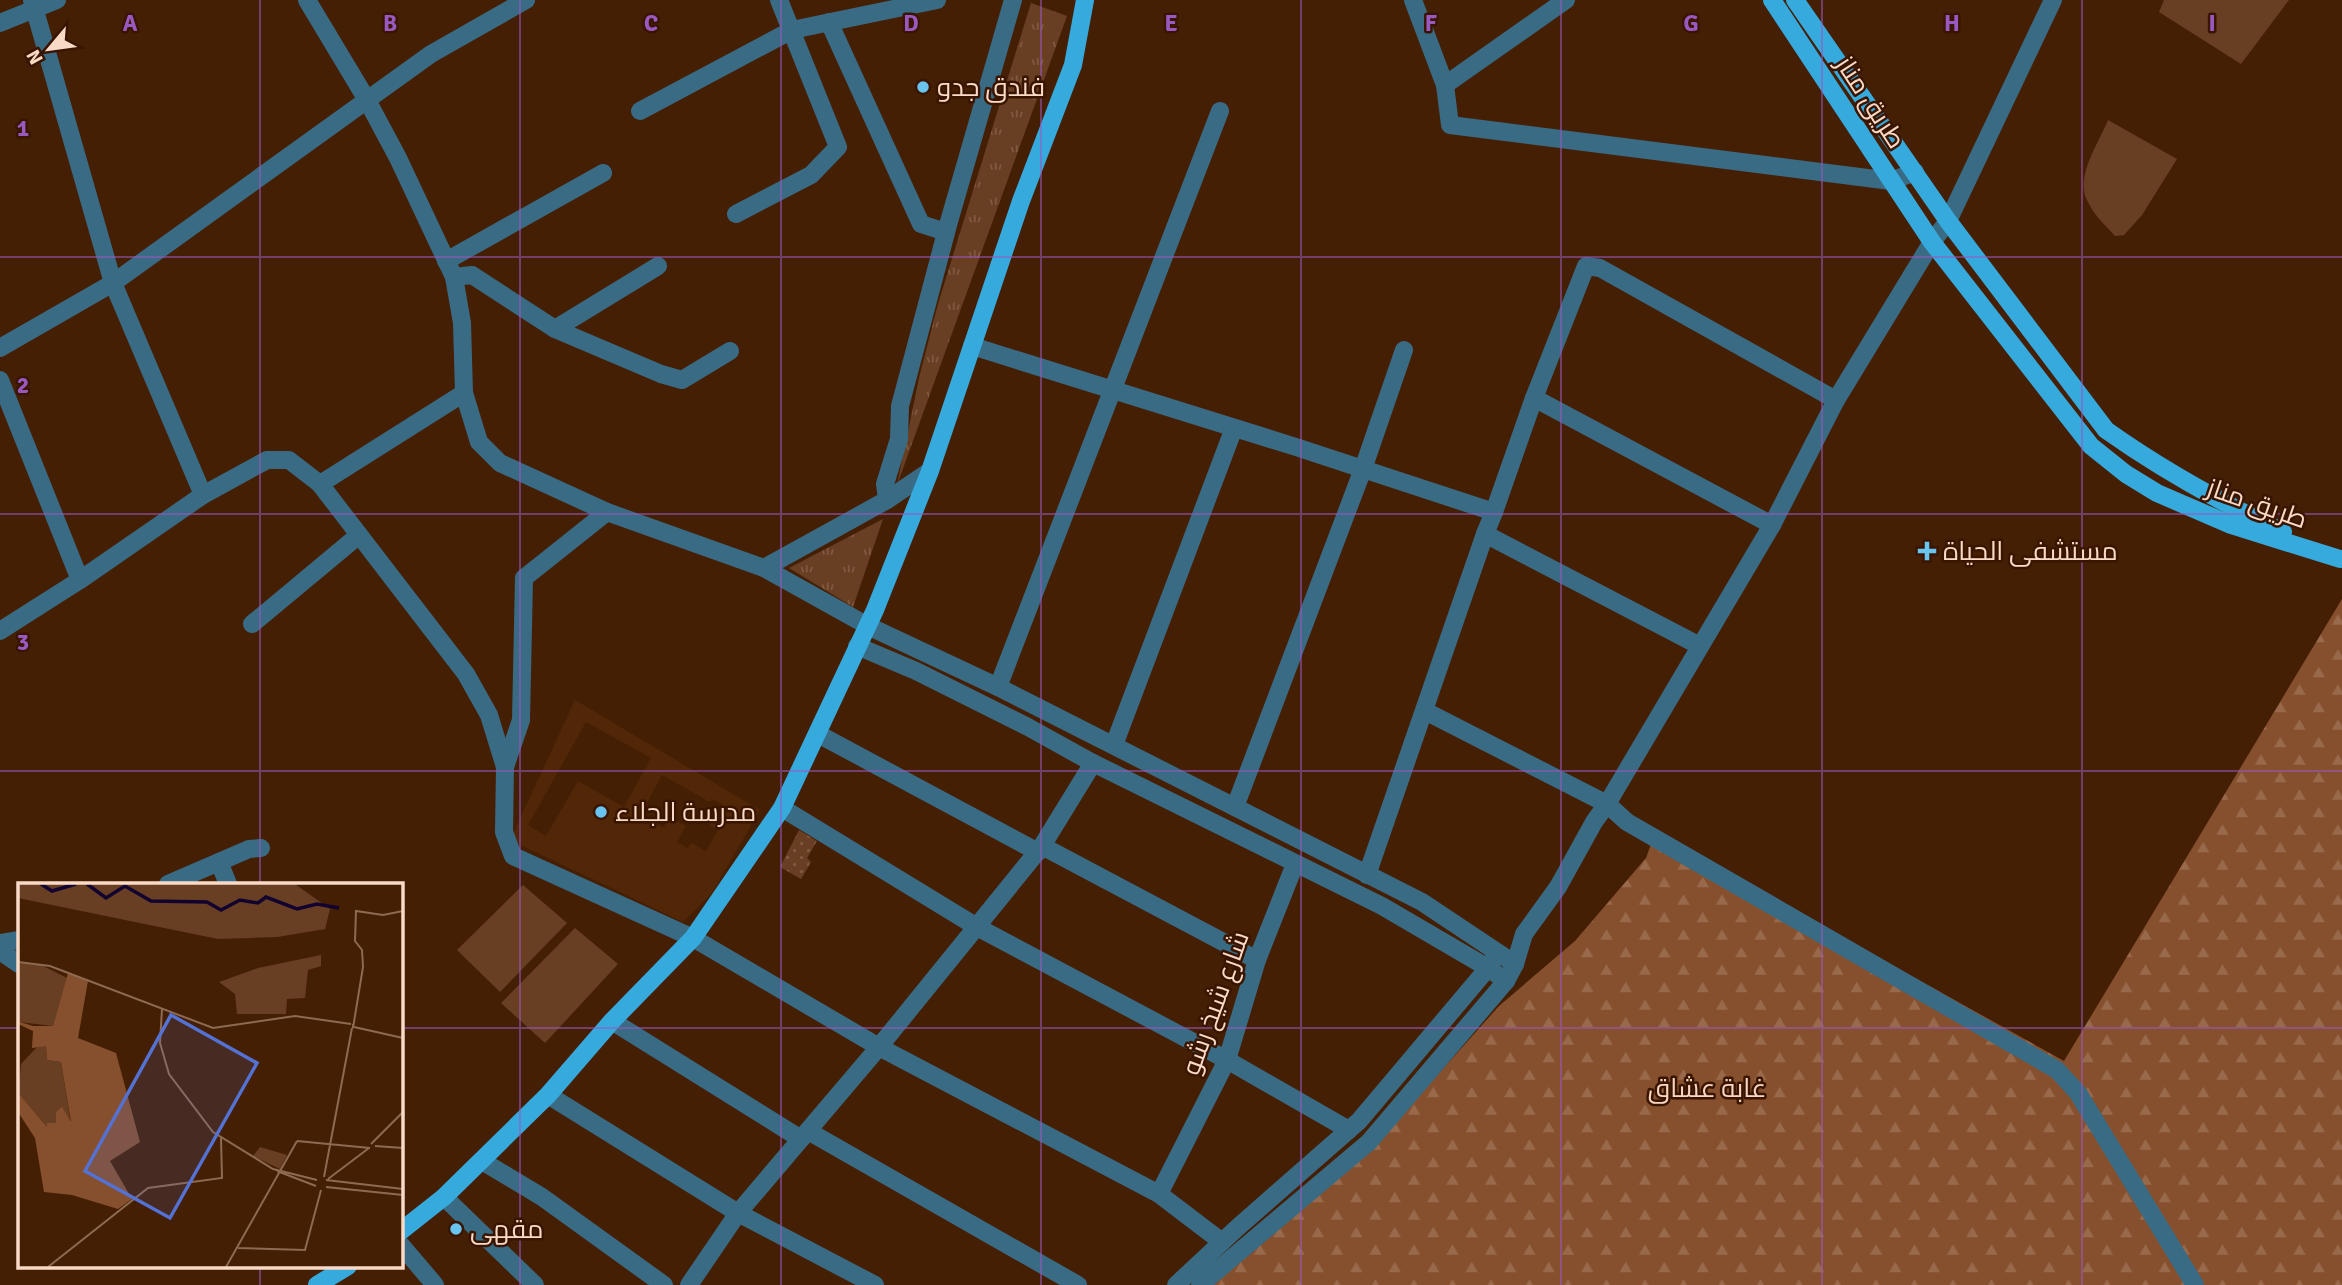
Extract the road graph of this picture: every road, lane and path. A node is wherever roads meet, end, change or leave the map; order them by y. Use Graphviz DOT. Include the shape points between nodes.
graph roads {
  1 [pos="57,0"];
  2 [pos="307,0"];
  3 [pos="526,0"];
  4 [pos="779,0"];
  5 [pos="937,0"];
  6 [pos="1013,0"];
  7 [pos="1085,0"];
  8 [pos="1413,0"];
  9 [pos="1566,0"];
  10 [pos="1772,0"];
  11 [pos="1795,0"];
  12 [pos="2053,0"];
  13 [pos="33,4"];
  14 [pos="829,22"];
  15 [pos="0,23"];
  16 [pos="792,30"];
  17 [pos="1445,85"];
  18 [pos="367,100"];
  19 [pos="640,111"];
  20 [pos="1220,111"];
  21 [pos="1915,172"];
  22 [pos="603,173"];
  23 [pos="1891,181"];
  24 [pos="736,214"];
  25 [pos="1948,221"];
  26 [pos="946,232"];
  27 [pos="1932,242"];
  28 [pos="446,261"];
  29 [pos="658,267"];
  30 [pos="454,277"];
  31 [pos="113,283"];
  32 [pos="555,329"];
  33 [pos="972,346"];
  34 [pos="0,348"];
  35 [pos="1404,350"];
  36 [pos="730,351"];
  37 [pos="0,380"];
  38 [pos="1111,391"];
  39 [pos="464,393"];
  40 [pos="1534,398"];
  41 [pos="1836,400"];
  42 [pos="1234,428"];
  43 [pos="1363,469"];
  44 [pos="930,471"];
  45 [pos="320,484"];
  46 [pos="203,495"];
  47 [pos="887,500"];
  48 [pos="607,512"];
  49 [pos="1494,512"];
  50 [pos="1772,525"];
  51 [pos="1485,534"];
  52 [pos="359,535"];
  53 [pos="2341,559"];
  54 [pos="764,568"];
  55 [pos="80,580"];
  56 [pos="251,624"];
  57 [pos="868,626"];
  58 [pos="0,631"];
  59 [pos="858,646"];
  60 [pos="1700,646"];
  61 [pos="998,687"];
  62 [pos="1425,711"];
  63 [pos="818,734"];
  64 [pos="1114,745"];
  65 [pos="1093,763"];
  66 [pos="505,768"];
  67 [pos="1607,804"];
  68 [pos="1235,807"];
  69 [pos="782,808"];
  70 [pos="261,848"];
  71 [pos="1040,849"];
  72 [pos="219,862"];
  73 [pos="1295,864"];
  74 [pos="1367,875"];
  75 [pos="170,883"];
  76 [pos="228,883"];
  77 [pos="977,927"];
  78 [pos="1524,934"];
  79 [pos="692,938"];
  80 [pos="18,940"];
  81 [pos="0,943"];
  82 [pos="0,951"];
  83 [pos="1498,952"];
  84 [pos="1257,960"];
  85 [pos="18,963"];
  86 [pos="1515,964"];
  87 [pos="1488,968"];
  88 [pos="1506,981"];
  89 [pos="612,1021"];
  90 [pos="879,1047"];
  91 [pos="1227,1060"];
  92 [pos="548,1095"];
  93 [pos="1349,1130"];
  94 [pos="804,1135"];
  95 [pos="482,1161"];
  96 [pos="1159,1195"];
  97 [pos="444,1197"];
  98 [pos="738,1213"];
  99 [pos="402,1230"];
  100 [pos="1222,1242"];
  101 [pos="402,1246"];
  102 [pos="346,1268"];
  103 [pos="327,1283"];
  104 [pos="435,1285"];
  105 [pos="535,1285"];
  106 [pos="664,1285"];
  107 [pos="689,1285"];
  108 [pos="875,1285"];
  109 [pos="1077,1285"];
  110 [pos="1176,1285"];
  111 [pos="1200,1285"];
  112 [pos="2195,1285"];
  1 -- 13 [label="street"];
  2 -- 18 [label="street"];
  3 -- 18 [label="street" via="431,54"];
  4 -- 16 [label="street"];
  5 -- 14 [label="street"];
  6 -- 26 [label="street"];
  7 -- 33 [label="main road" via="1073,65"];
  8 -- 17 [label="street"];
  9 -- 17 [label="street"];
  10 -- 23 [label="main road, طريق مناز"];
  11 -- 21 [label="main road, طريق مناز"];
  12 -- 25 [label="street"];
  13 -- 15 [label="street"];
  13 -- 31 [label="street"];
  14 -- 16 [label="street"];
  14 -- 26 [label="street" via="921,224"];
  16 -- 19 [label="street"];
  16 -- 24 [label="street" via="838,147 811,175"];
  17 -- 23 [label="street" via="1450,125"];
  18 -- 28 [label="street"];
  18 -- 31 [label="street"];
  20 -- 38 [label="street"];
  21 -- 23 [label="street"];
  21 -- 25 [label="main road, طريق مناز"];
  22 -- 28 [label="street"];
  23 -- 27 [label="main road, طريق مناز"];
  25 -- 27 [label="street"];
  25 -- 53 [label="main road, طريق مناز" via="2106,430 2240,511"];
  26 -- 47 [label="street" via="900,406 899,439 885,484"];
  27 -- 41 [label="street"];
  27 -- 53 [label="main road, طريق مناز" via="2091,446 2126,474 2157,493 2231,525"];
  28 -- 30 [label="street"];
  29 -- 32 [label="street"];
  30 -- 32 [label="street" via="472,275"];
  30 -- 39 [label="street" via="462,323"];
  31 -- 34 [label="street"];
  31 -- 46 [label="street"];
  32 -- 36 [label="street" via="682,380"];
  33 -- 38 [label="street"];
  33 -- 44 [label="main road"];
  35 -- 43 [label="street"];
  37 -- 55 [label="street"];
  38 -- 42 [label="street"];
  38 -- 61 [label="street"];
  39 -- 45 [label="street"];
  39 -- 48 [label="street" via="479,442 500,463"];
  40 -- 41 [label="street" via="1586,266 1600,268"];
  40 -- 49 [label="street"];
  40 -- 50 [label="street"];
  41 -- 50 [label="street"];
  42 -- 43 [label="street"];
  42 -- 64 [label="street"];
  43 -- 49 [label="street"];
  43 -- 68 [label="street"];
  44 -- 47 [label="street"];
  44 -- 57 [label="main road"];
  45 -- 46 [label="street" via="289,460 267,460"];
  45 -- 52 [label="street"];
  46 -- 55 [label="street"];
  47 -- 54 [label="street"];
  48 -- 54 [label="street"];
  48 -- 66 [label="street" via="524,578 521,720"];
  49 -- 51 [label="street"];
  50 -- 60 [label="street"];
  51 -- 60 [label="street"];
  51 -- 62 [label="street"];
  52 -- 56 [label="street"];
  52 -- 66 [label="street" via="466,674 489,715"];
  54 -- 57 [label="street"];
  55 -- 58 [label="street"];
  57 -- 59 [label="main road"];
  57 -- 61 [label="street"];
  59 -- 63 [label="main road"];
  59 -- 65 [label="street"];
  60 -- 67 [label="street"];
  61 -- 64 [label="street"];
  62 -- 67 [label="street"];
  62 -- 74 [label="street"];
  63 -- 69 [label="main road"];
  63 -- 71 [label="street"];
  64 -- 68 [label="street"];
  65 -- 71 [label="street"];
  65 -- 73 [label="street"];
  66 -- 79 [label="street" via="503,832 513,856"];
  67 -- 78 [label="street"];
  67 -- 112 [label="street" via="1627,822 2057,1070 2078,1093"];
  68 -- 74 [label="street"];
  69 -- 77 [label="street"];
  69 -- 79 [label="main road"];
  70 -- 72 [label="street"];
  71 -- 77 [label="street"];
  71 -- 84 [label="street"];
  72 -- 75 [label="street"];
  72 -- 76 [label="street"];
  73 -- 84 [label="street, شارع شيخ رشو"];
  73 -- 87 [label="street" via="1382,906"];
  74 -- 83 [label="street" via="1422,902"];
  77 -- 90 [label="street"];
  77 -- 91 [label="street"];
  78 -- 83 [label="street"];
  78 -- 86 [label="street"];
  79 -- 89 [label="main road"];
  79 -- 90 [label="street"];
  80 -- 81 [label="street"];
  82 -- 85 [label="street"];
  83 -- 86 [label="street"];
  83 -- 87 [label="street"];
  84 -- 91 [label="street, شارع شيخ رشو"];
  86 -- 88 [label="street"];
  87 -- 88 [label="street"];
  87 -- 93 [label="street"];
  88 -- 111 [label="street" via="1369,1142"];
  89 -- 92 [label="main road"];
  89 -- 94 [label="street"];
  90 -- 94 [label="street"];
  90 -- 96 [label="street"];
  91 -- 93 [label="street"];
  91 -- 96 [label="street, شارع شيخ رشو"];
  92 -- 95 [label="main road"];
  92 -- 98 [label="street"];
  93 -- 100 [label="street"];
  94 -- 98 [label="street"];
  94 -- 109 [label="street"];
  95 -- 97 [label="main road"];
  95 -- 106 [label="street" via="542,1197"];
  96 -- 100 [label="street"];
  97 -- 99 [label="main road"];
  97 -- 105 [label="street"];
  98 -- 107 [label="street"];
  98 -- 108 [label="street"];
  100 -- 110 [label="street"];
  101 -- 104 [label="street"];
  102 -- 103 [label="main road"];
}
